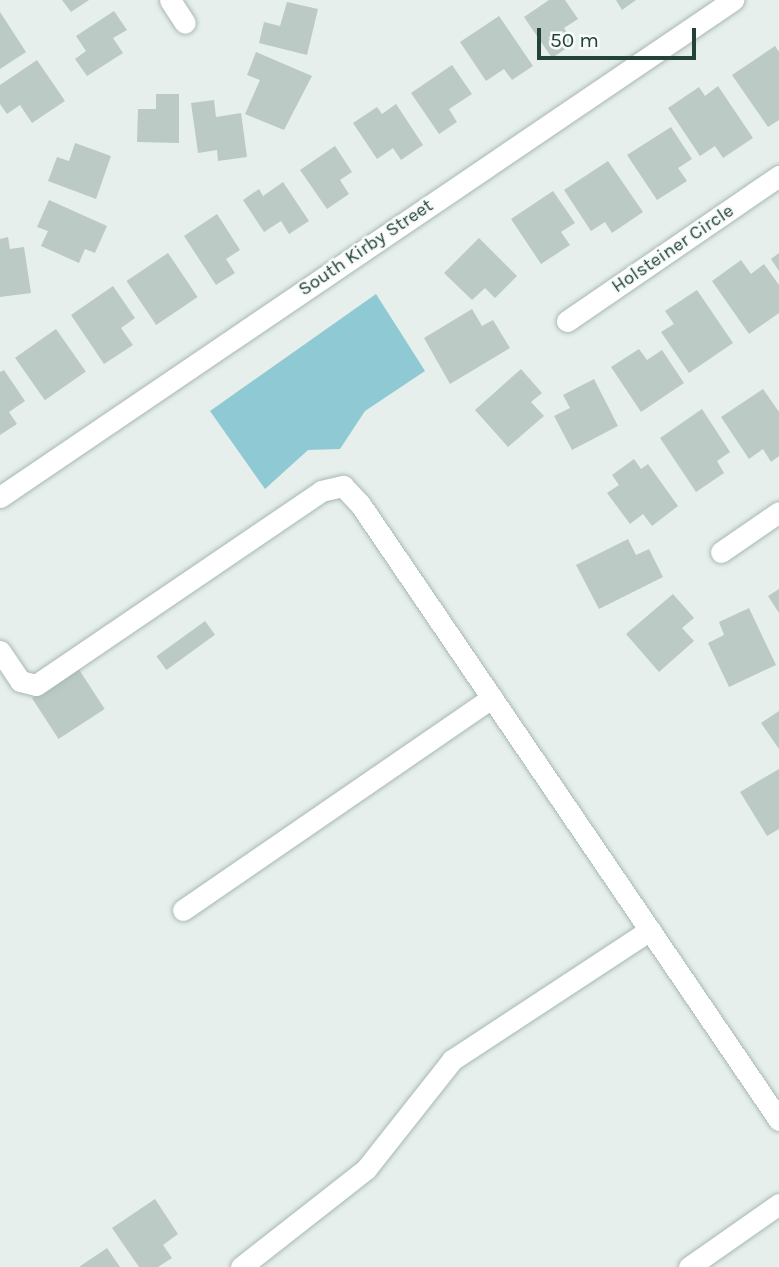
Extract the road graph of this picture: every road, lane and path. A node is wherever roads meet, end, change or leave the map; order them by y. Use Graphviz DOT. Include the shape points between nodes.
graph roads {
  1 [pos="170,0"];
  2 [pos="733,0"];
  3 [pos="186,23"];
  4 [pos="779,176"];
  5 [pos="567,321"];
  6 [pos="0,497"];
  7 [pos="779,512"];
  8 [pos="721,552"];
  9 [pos="0,652"];
  10 [pos="492,698"];
  11 [pos="183,910"];
  12 [pos="650,930"];
  13 [pos="779,1120"];
  14 [pos="779,1203"];
  15 [pos="248,1265"];
  16 [pos="689,1267"];
  1 -- 3 [label="street"];
  2 -- 6 [label="street, South Kirby Street"];
  4 -- 5 [label="street, Holsteiner Circle"];
  7 -- 8 [label="street"];
  9 -- 10 [label="street" via="20,681 36,685 321,491 342,486 360,503"];
  10 -- 11 [label="street"];
  10 -- 12 [label="street"];
  12 -- 13 [label="street"];
  12 -- 15 [label="street" via="452,1060 366,1169"];
  14 -- 16 [label="street"];
}
